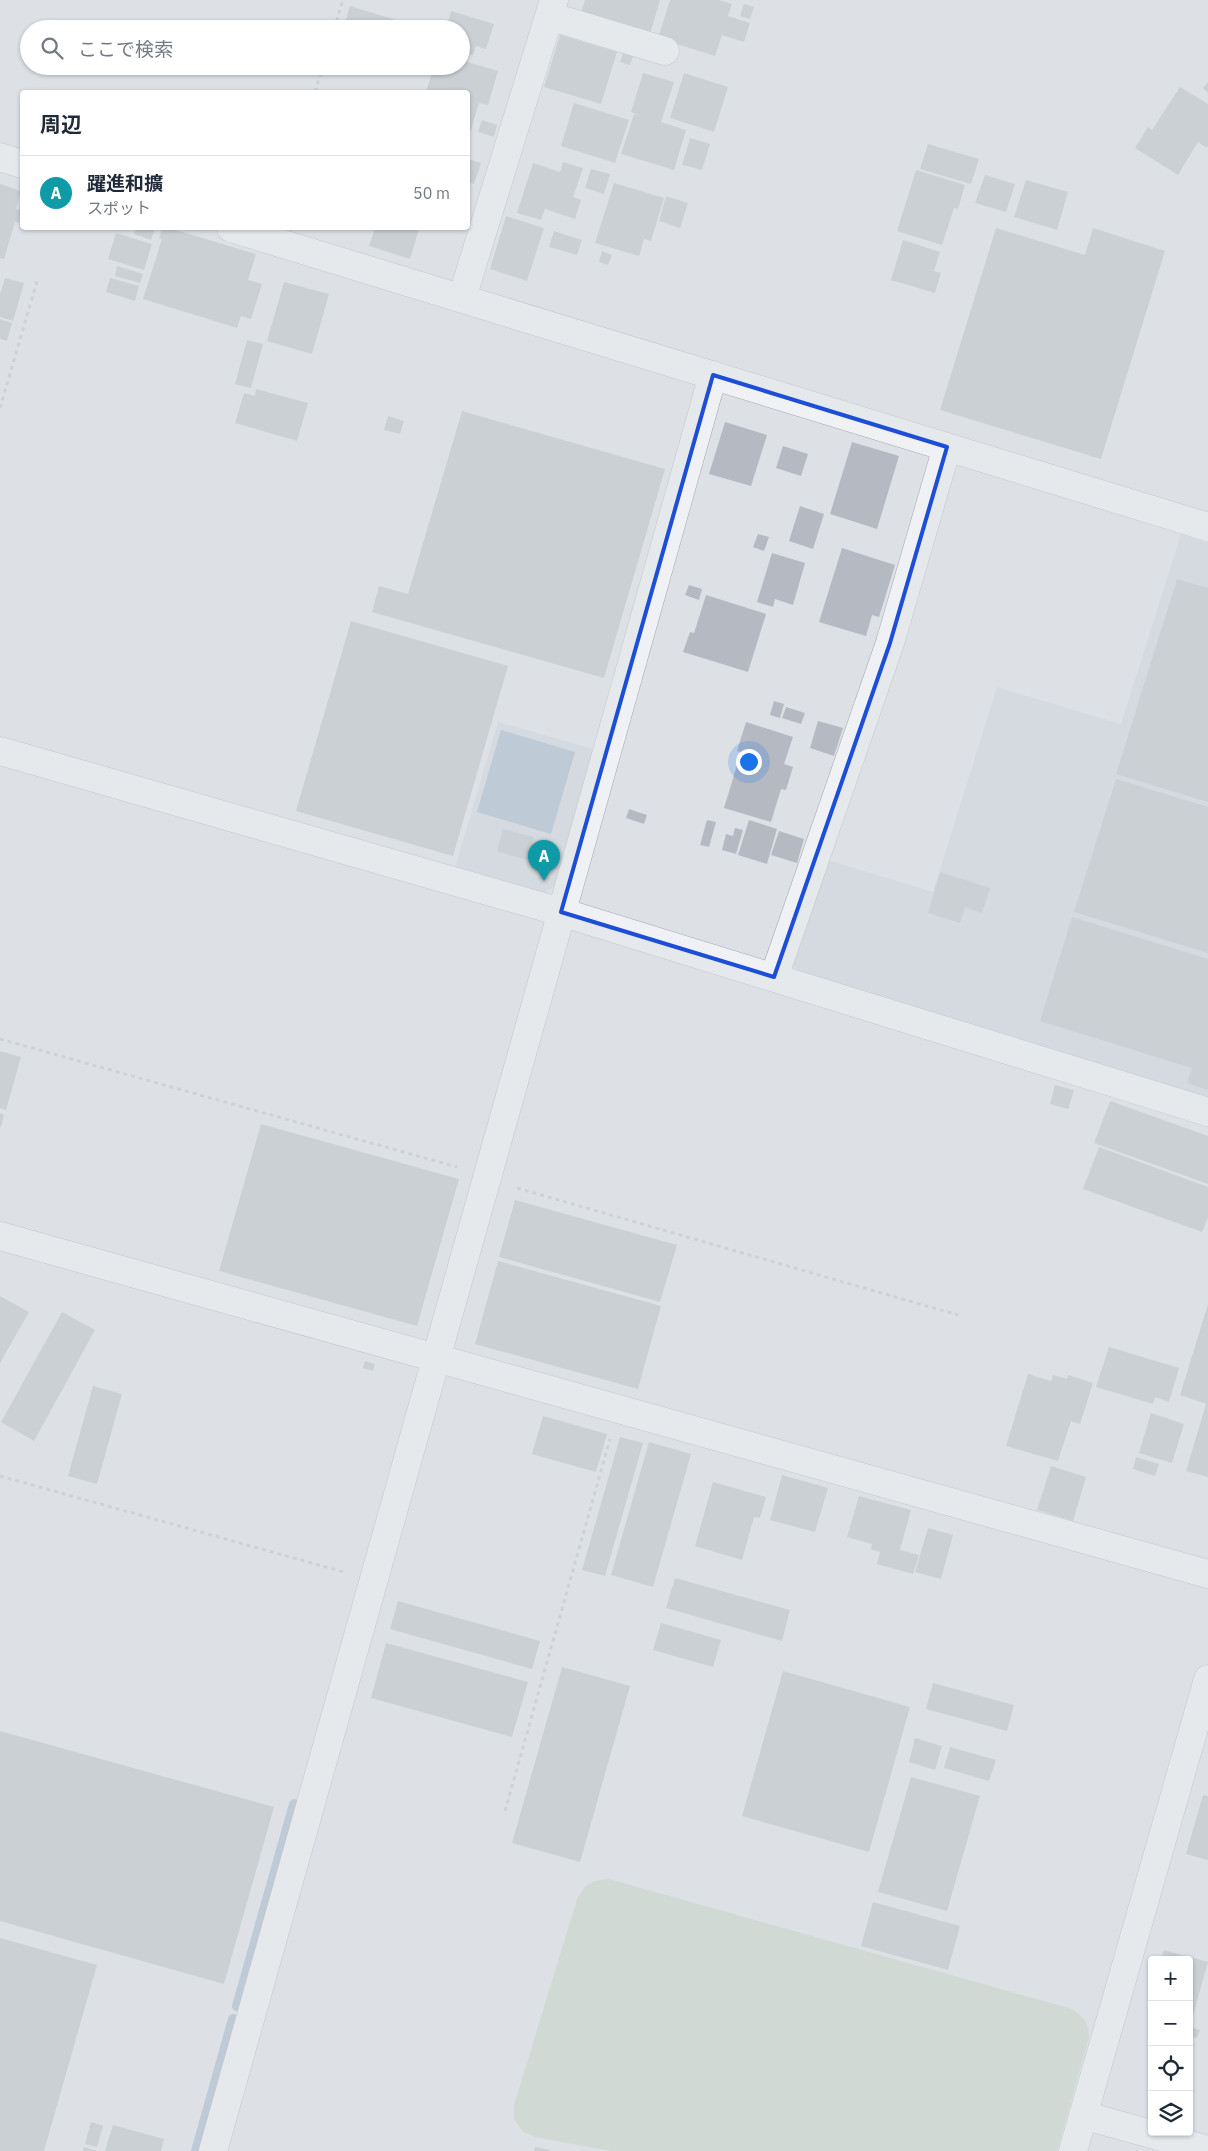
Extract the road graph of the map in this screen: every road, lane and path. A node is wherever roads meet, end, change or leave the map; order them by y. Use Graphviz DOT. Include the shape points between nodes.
graph roads {
  1 [pos="343,0"];
  2 [pos="552,8"];
  3 [pos="337,20"];
  4 [pos="665,51"];
  5 [pos="320,75"];
  6 [pos="316,90"];
  7 [pos="0,157"];
  8 [pos="20,163"];
  9 [pos="238,230"];
  10 [pos="37,281"];
  11 [pos="462,298"];
  12 [pos="712,375"];
  13 [pos="0,408"];
  14 [pos="947,447"];
  15 [pos="1208,527"];
  16 [pos="0,751"];
  17 [pos="561,912"];
  18 [pos="774,977"];
  19 [pos="0,1039"];
  20 [pos="1208,1112"];
  21 [pos="486,1177"];
  22 [pos="0,1236"];
  23 [pos="958,1315"];
  24 [pos="436,1357"];
  25 [pos="619,1409"];
  26 [pos="0,1476"];
  27 [pos="1208,1574"];
  28 [pos="374,1580"];
  29 [pos="1208,1679"];
  30 [pos="505,1811"];
  31 [pos="1083,2115"];
  32 [pos="1208,2150"];
  33 [pos="213,2151"];
  34 [pos="1073,2151"];
  1 -- 3 [label="path"];
  2 -- 4 [label="street"];
  2 -- 11 [label="street"];
  5 -- 6 [label="path"];
  7 -- 8 [label="street"];
  9 -- 11 [label="street"];
  10 -- 13 [label="path"];
  11 -- 12 [label="street"];
  12 -- 14 [label="street"];
  12 -- 17 [label="street"];
  14 -- 15 [label="street"];
  14 -- 18 [label="street" via="890,643"];
  16 -- 17 [label="street"];
  17 -- 18 [label="street"];
  17 -- 21 [label="street"];
  18 -- 20 [label="street"];
  19 -- 21 [label="path"];
  21 -- 23 [label="path"];
  21 -- 24 [label="street"];
  22 -- 24 [label="street"];
  24 -- 25 [label="street"];
  24 -- 28 [label="street"];
  25 -- 27 [label="street"];
  25 -- 30 [label="path"];
  26 -- 28 [label="path"];
  28 -- 33 [label="street"];
  29 -- 31 [label="street"];
  31 -- 32 [label="street"];
  31 -- 34 [label="street"];
}
